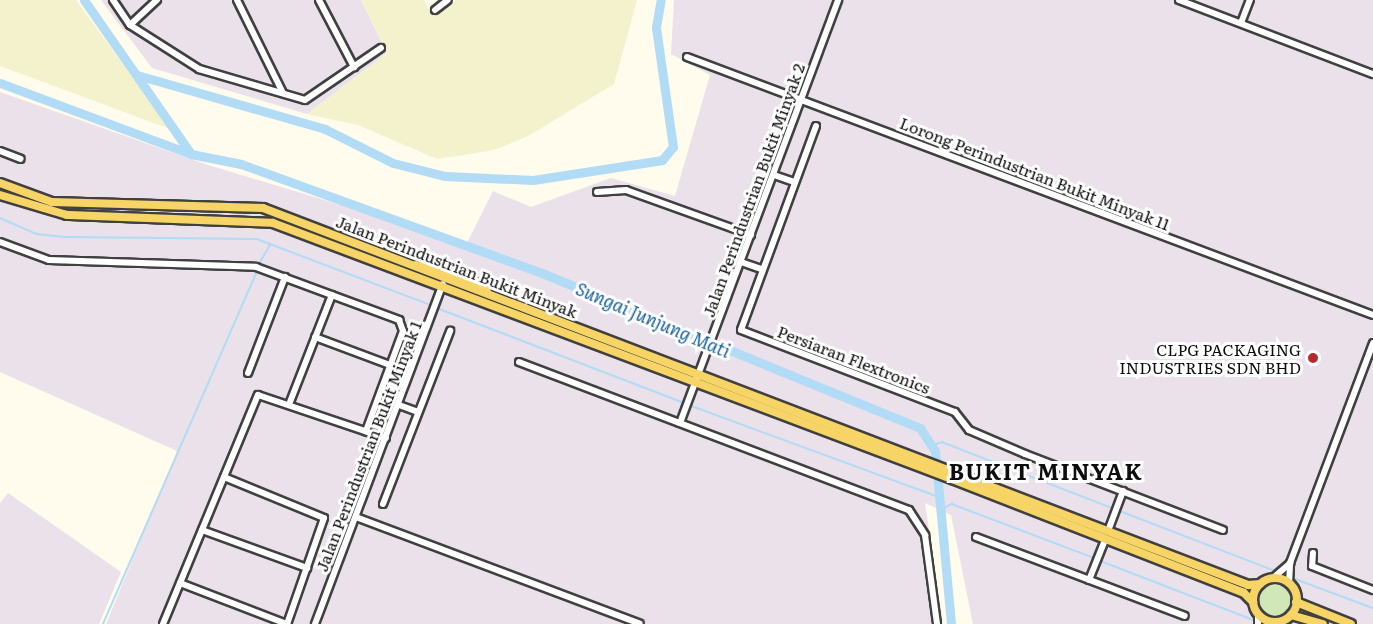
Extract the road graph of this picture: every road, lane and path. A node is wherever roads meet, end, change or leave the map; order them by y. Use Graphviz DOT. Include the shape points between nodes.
graph roads {
  1 [pos="112,0"];
  2 [pos="157,0"];
  3 [pos="237,0"];
  4 [pos="320,0"];
  5 [pos="448,0"];
  6 [pos="838,0"];
  7 [pos="1179,0"];
  8 [pos="1251,0"];
  9 [pos="435,10"];
  10 [pos="1241,23"];
  11 [pos="130,25"];
  12 [pos="381,48"];
  13 [pos="687,57"];
  14 [pos="354,67"];
  15 [pos="1373,74"];
  16 [pos="283,93"];
  17 [pos="802,99"];
  18 [pos="816,126"];
  19 [pos="0,151"];
  20 [pos="21,159"];
  21 [pos="774,175"];
  22 [pos="794,182"];
  23 [pos="0,183"];
  24 [pos="597,192"];
  25 [pos="0,195"];
  26 [pos="751,235"];
  27 [pos="0,242"];
  28 [pos="741,262"];
  29 [pos="412,265"];
  30 [pos="761,268"];
  31 [pos="285,278"];
  32 [pos="445,278"];
  33 [pos="442,288"];
  34 [pos="332,295"];
  35 [pos="491,295"];
  36 [pos="1373,315"];
  37 [pos="450,331"];
  38 [pos="315,337"];
  39 [pos="1373,343"];
  40 [pos="519,362"];
  41 [pos="390,365"];
  42 [pos="248,373"];
  43 [pos="699,373"];
  44 [pos="696,383"];
  45 [pos="290,402"];
  46 [pos="399,405"];
  47 [pos="418,412"];
  48 [pos="680,423"];
  49 [pos="366,430"];
  50 [pos="386,438"];
  51 [pos="224,477"];
  52 [pos="1123,491"];
  53 [pos="383,504"];
  54 [pos="356,517"];
  55 [pos="202,530"];
  56 [pos="1223,530"];
  57 [pos="1106,535"];
  58 [pos="976,537"];
  59 [pos="1312,553"];
  60 [pos="1290,563"];
  61 [pos="307,568"];
  62 [pos="1277,574"];
  63 [pos="1289,579"];
  64 [pos="1089,580"];
  65 [pos="180,583"];
  66 [pos="1260,584"];
  67 [pos="1373,590"];
  68 [pos="1253,602"];
  69 [pos="1296,602"];
  70 [pos="1291,615"];
  71 [pos="1185,616"];
  72 [pos="1258,620"];
  73 [pos="1272,623"];
  74 [pos="163,624"];
  75 [pos="287,624"];
  76 [pos="315,624"];
  77 [pos="640,624"];
  78 [pos="937,624"];
  79 [pos="1323,624"];
  80 [pos="1351,624"];
  1 -- 11 [label="street"];
  2 -- 11 [label="street"];
  3 -- 16 [label="street"];
  4 -- 14 [label="street"];
  5 -- 9 [label="street"];
  6 -- 17 [label="street, Jalan Perindustrian Bukit Minyak 2"];
  7 -- 10 [label="street"];
  8 -- 10 [label="street"];
  10 -- 15 [label="street"];
  11 -- 16 [label="street" via="199,69"];
  12 -- 14 [label="street"];
  13 -- 17 [label="street, Lorong Perindustrian Bukit Minyak 11"];
  14 -- 16 [label="street" via="313,98"];
  17 -- 21 [label="street, Jalan Perindustrian Bukit Minyak 2"];
  17 -- 36 [label="street, Lorong Perindustrian Bukit Minyak 11"];
  18 -- 22 [label="street, Persiaran Flextronics"];
  19 -- 20 [label="street"];
  21 -- 22 [label="street"];
  21 -- 26 [label="street, Jalan Perindustrian Bukit Minyak 2"];
  22 -- 30 [label="street, Persiaran Flextronics"];
  23 -- 29 [label="main road, Jalan Perindustrian Bukit Minyak" via="52,202 263,208"];
  24 -- 26 [label="street" via="627,190"];
  25 -- 33 [label="main road, Jalan Perindustrian Bukit Minyak" via="67,215 259,219"];
  26 -- 28 [label="street, Jalan Perindustrian Bukit Minyak 2"];
  27 -- 31 [label="street" via="49,260 259,268"];
  28 -- 30 [label="street"];
  28 -- 43 [label="street, Jalan Perindustrian Bukit Minyak 2"];
  29 -- 32 [label="main road, Jalan Perindustrian Bukit Minyak"];
  29 -- 35 [label="main road" via="428,264 471,280"];
  30 -- 52 [label="street, Persiaran Flextronics" via="741,327 957,414 969,430"];
  31 -- 34 [label="street"];
  31 -- 42 [label="street"];
  32 -- 33 [label="street, Jalan Perindustrian Bukit Minyak 1"];
  32 -- 35 [label="main road, Jalan Perindustrian Bukit Minyak"];
  33 -- 44 [label="main road, Jalan Perindustrian Bukit Minyak"];
  33 -- 46 [label="street, Jalan Perindustrian Bukit Minyak 1"];
  34 -- 38 [label="street"];
  34 -- 41 [label="street" via="399,320 403,331"];
  35 -- 43 [label="main road, Jalan Perindustrian Bukit Minyak"];
  37 -- 47 [label="street"];
  38 -- 41 [label="street"];
  38 -- 45 [label="street"];
  39 -- 60 [label="street"];
  40 -- 48 [label="street"];
  41 -- 49 [label="street"];
  43 -- 44 [label="street, Jalan Perindustrian Bukit Minyak 2"];
  43 -- 57 [label="main road, Jalan Perindustrian Bukit Minyak" via="952,468"];
  44 -- 48 [label="street, Jalan Perindustrian Bukit Minyak 2"];
  44 -- 57 [label="main road, Jalan Perindustrian Bukit Minyak"];
  45 -- 49 [label="street"];
  45 -- 51 [label="street" via="258,395"];
  46 -- 47 [label="street"];
  46 -- 50 [label="street, Jalan Perindustrian Bukit Minyak 1"];
  47 -- 53 [label="street"];
  48 -- 78 [label="street" via="909,510 925,536"];
  49 -- 50 [label="street"];
  50 -- 54 [label="street, Jalan Perindustrian Bukit Minyak 1"];
  51 -- 55 [label="street"];
  51 -- 61 [label="street" via="324,518"];
  52 -- 56 [label="street"];
  52 -- 57 [label="street"];
  54 -- 76 [label="street, Jalan Perindustrian Bukit Minyak 1"];
  54 -- 77 [label="street"];
  55 -- 61 [label="street"];
  55 -- 65 [label="street"];
  57 -- 64 [label="street"];
  57 -- 66 [label="main road, Jalan Perindustrian Bukit Minyak" via="1248,585"];
  57 -- 68 [label="main road, Jalan Perindustrian Bukit Minyak" via="1244,593"];
  58 -- 64 [label="street"];
  59 -- 67 [label="street" via="1312,566"];
  60 -- 62 [label="street"];
  60 -- 63 [label="street"];
  61 -- 75 [label="street"];
  62 -- 63 [label="main road"];
  62 -- 66 [label="main road"];
  63 -- 69 [label="main road"];
  64 -- 71 [label="street"];
  65 -- 74 [label="street"];
  65 -- 75 [label="street"];
  66 -- 68 [label="main road"];
  68 -- 72 [label="main road"];
  69 -- 70 [label="main road"];
  69 -- 80 [label="main road"];
  70 -- 73 [label="main road"];
  70 -- 79 [label="main road"];
  72 -- 73 [label="main road"];
}
